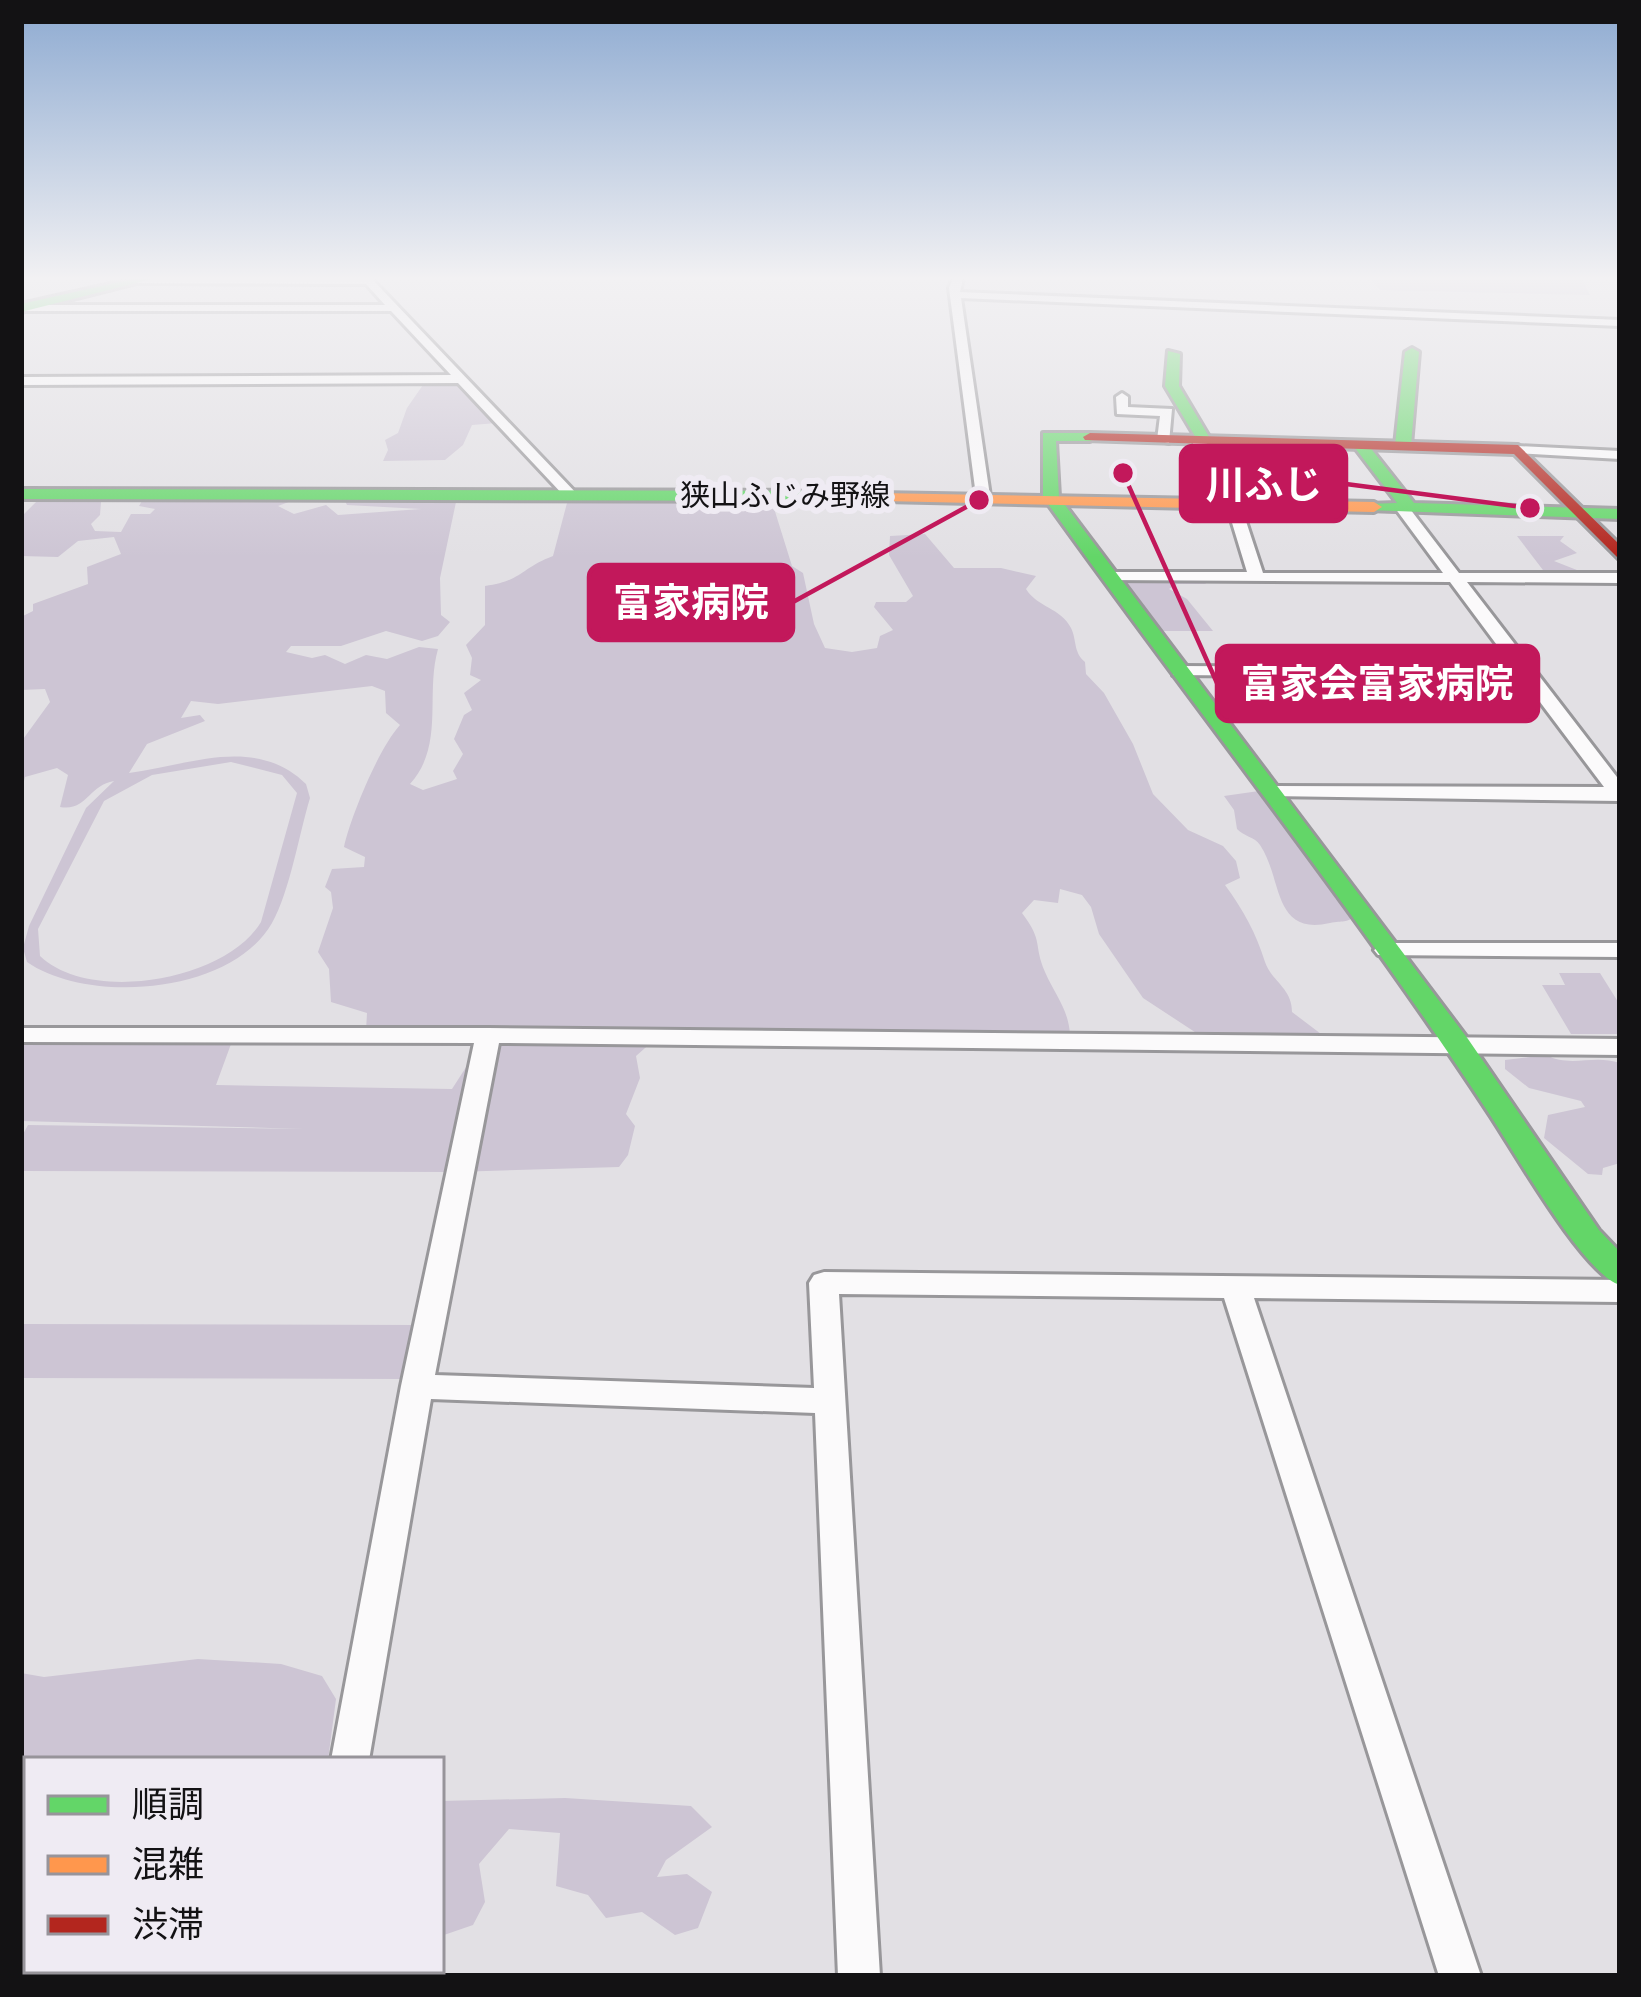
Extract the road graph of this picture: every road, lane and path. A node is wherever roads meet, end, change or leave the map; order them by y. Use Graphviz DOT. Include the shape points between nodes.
graph roads {
  1 [pos="453,371"];
  2 [pos="966,371"];
  3 [pos="1172,371"];
  4 [pos="1410,371"];
  5 [pos="461,380"];
  6 [pos="21,381"];
  7 [pos="1173,422"];
  8 [pos="1201,440"];
  9 [pos="1360,444"];
  10 [pos="1403,446"];
  11 [pos="1518,450"];
  12 [pos="1620,455"];
  13 [pos="21,494"];
  14 [pos="572,495"];
  15 [pos="983,496"];
  16 [pos="1051,497"];
  17 [pos="1233,503"];
  18 [pos="1406,508"];
  19 [pos="1580,513"];
  20 [pos="1620,514"];
  21 [pos="1620,555"];
  22 [pos="1111,577"];
  23 [pos="1256,577"];
  24 [pos="1454,578"];
  25 [pos="1620,578"];
  26 [pos="1179,671"];
  27 [pos="1525,673"];
  28 [pos="1594,762"];
  29 [pos="1620,762"];
  30 [pos="1271,793"];
  31 [pos="1619,794"];
  32 [pos="1386,950"];
  33 [pos="1620,950"];
  34 [pos="21,1035"];
  35 [pos="488,1035"];
  36 [pos="1458,1045"];
  37 [pos="1620,1047"];
  38 [pos="1620,1273"];
  39 [pos="1235,1286"];
  40 [pos="1620,1291"];
  41 [pos="417,1386"];
  42 [pos="832,1401"];
  43 [pos="351,1757"];
  44 [pos="860,1976"];
  45 [pos="1460,1976"];
  1 -- 5 [label="street"];
  2 -- 15 [label="street"];
  3 -- 7 [label="street"];
  4 -- 10 [label="street"];
  5 -- 6 [label="street"];
  5 -- 14 [label="street"];
  7 -- 8 [label="street"];
  7 -- 16 [label="street" via="1127,415 1048,436"];
  8 -- 9 [label="street"];
  8 -- 17 [label="street"];
  9 -- 10 [label="street"];
  9 -- 18 [label="street"];
  10 -- 11 [label="street"];
  11 -- 12 [label="street"];
  11 -- 19 [label="street"];
  13 -- 14 [label="street, 狭山ふじみ野線"];
  14 -- 15 [label="street, 狭山ふじみ野線"];
  15 -- 16 [label="street, 狭山ふじみ野線"];
  16 -- 17 [label="street, 狭山ふじみ野線"];
  16 -- 22 [label="street"];
  17 -- 18 [label="street, 狭山ふじみ野線"];
  17 -- 23 [label="street"];
  18 -- 19 [label="street, 狭山ふじみ野線"];
  18 -- 24 [label="street"];
  19 -- 20 [label="street, 狭山ふじみ野線"];
  19 -- 21 [label="street"];
  22 -- 23 [label="street"];
  22 -- 26 [label="street"];
  23 -- 24 [label="street"];
  24 -- 25 [label="street"];
  24 -- 27 [label="street"];
  26 -- 27 [label="street"];
  26 -- 30 [label="street"];
  27 -- 28 [label="street"];
  28 -- 29 [label="street"];
  28 -- 31 [label="street"];
  30 -- 31 [label="street"];
  30 -- 32 [label="street"];
  32 -- 33 [label="street"];
  32 -- 36 [label="street"];
  34 -- 35 [label="street"];
  35 -- 36 [label="street"];
  35 -- 41 [label="street"];
  36 -- 37 [label="street"];
  36 -- 38 [label="street"];
  39 -- 40 [label="street"];
  39 -- 42 [label="street" via="824,1283"];
  39 -- 45 [label="street"];
  41 -- 42 [label="street"];
  41 -- 43 [label="street"];
  42 -- 44 [label="street"];
}
